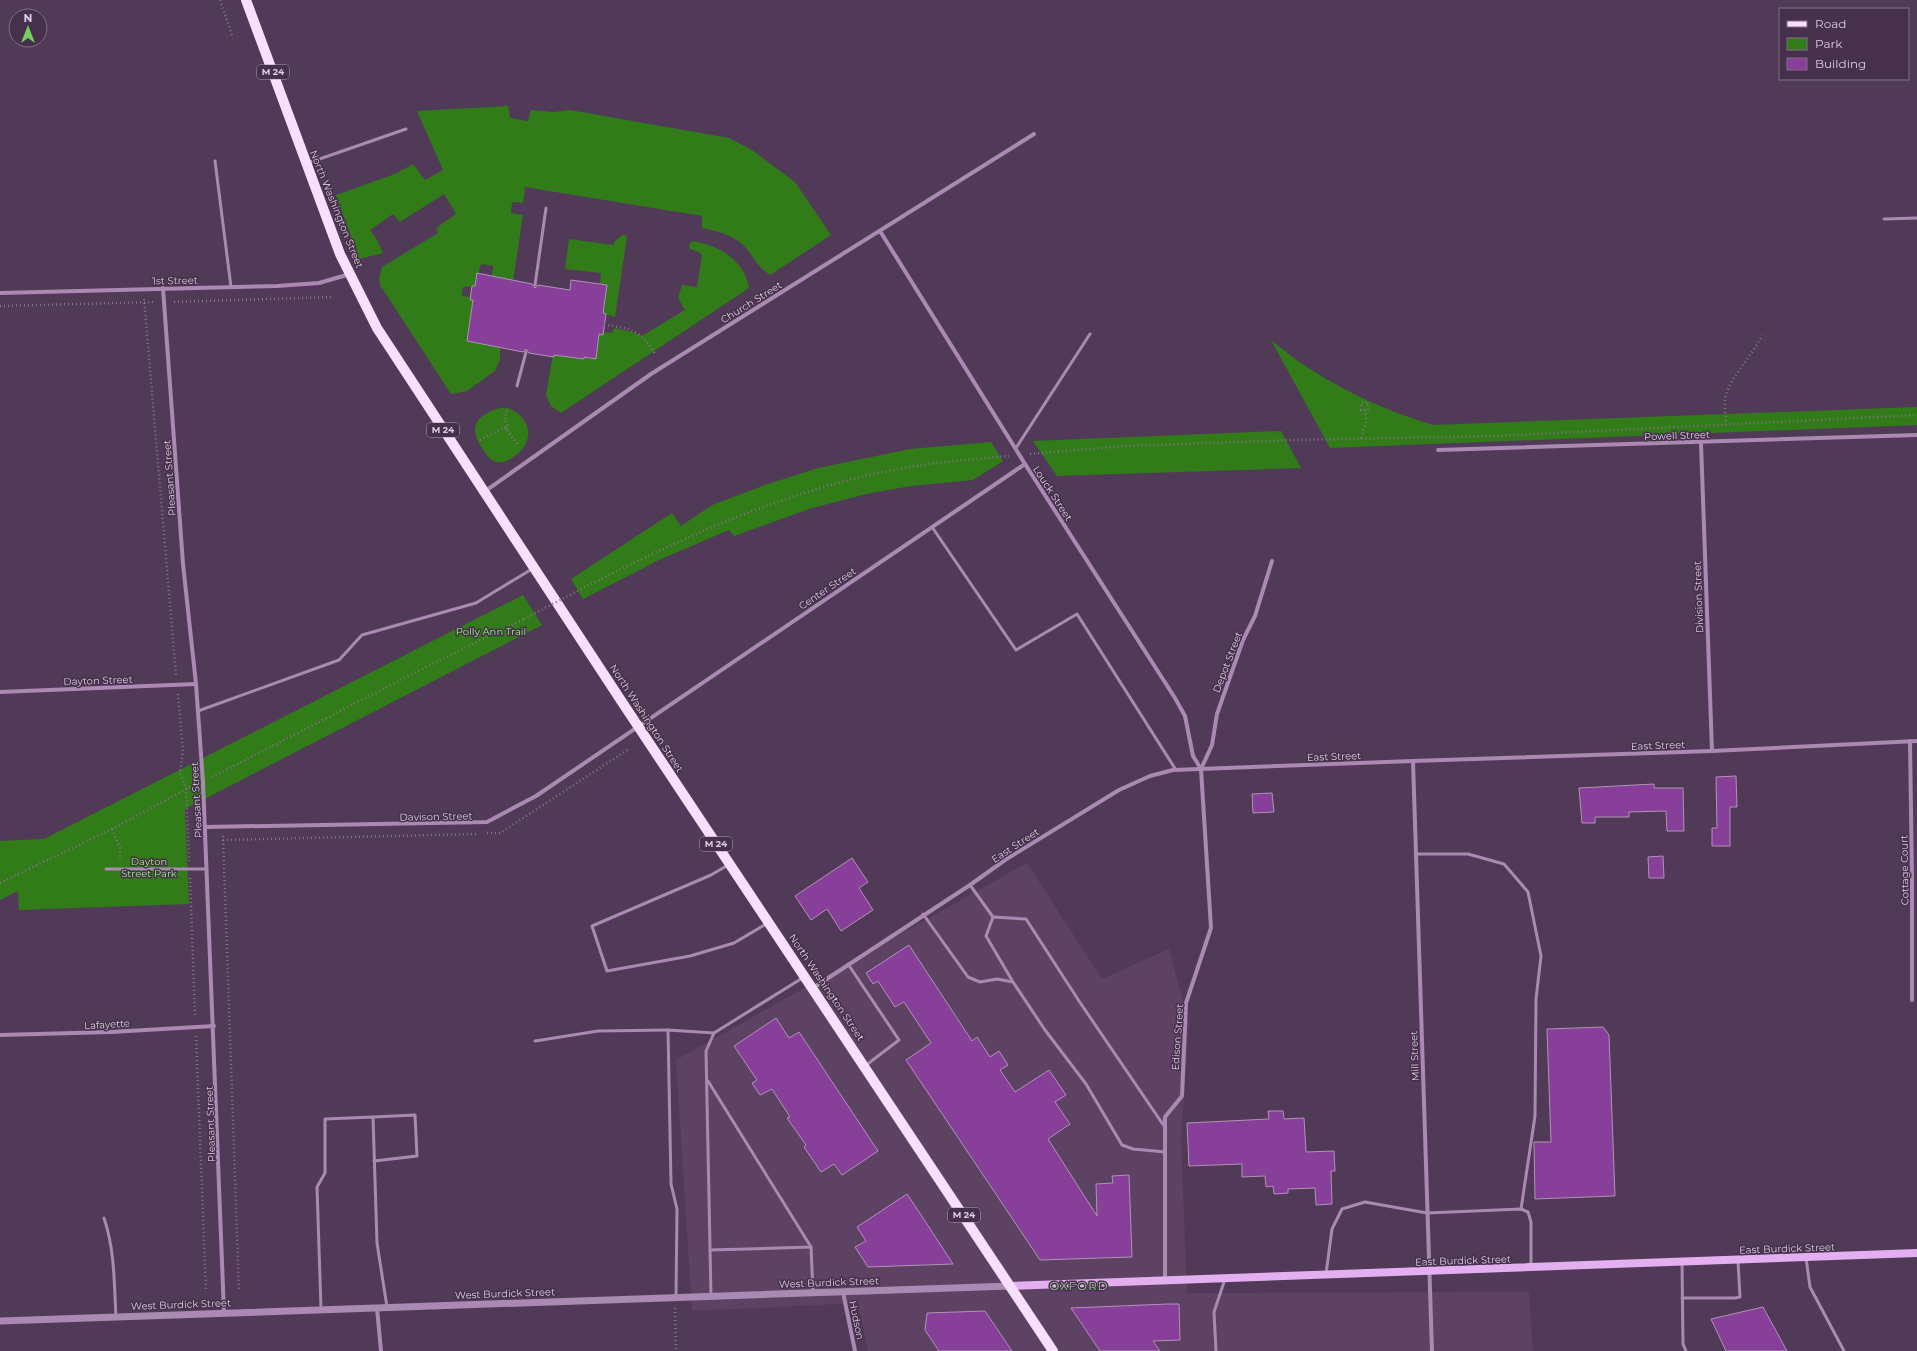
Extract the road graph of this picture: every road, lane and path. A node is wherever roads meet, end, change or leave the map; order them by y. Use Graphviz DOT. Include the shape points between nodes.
graph roads {
  1 [pos="220,0"];
  2 [pos="246,0"];
  3 [pos="233,38"];
  4 [pos="406,129"];
  5 [pos="1034,134"];
  6 [pos="215,161"];
  7 [pos="306,164"];
  8 [pos="546,208"];
  9 [pos="1884,218"];
  10 [pos="1917,218"];
  11 [pos="880,231"];
  12 [pos="350,274"];
  13 [pos="535,285"];
  14 [pos="231,287"];
  15 [pos="163,288"];
  16 [pos="143,289"];
  17 [pos="0,293"];
  18 [pos="604,325"];
  19 [pos="1090,334"];
  20 [pos="1762,335"];
  21 [pos="526,352"];
  22 [pos="655,354"];
  23 [pos="517,386"];
  24 [pos="508,408"];
  25 [pos="1365,410"];
  26 [pos="1917,415"];
  27 [pos="1726,425"];
  28 [pos="506,430"];
  29 [pos="1917,435"];
  30 [pos="1361,438"];
  31 [pos="480,440"];
  32 [pos="1701,443"];
  33 [pos="518,444"];
  34 [pos="1016,448"];
  35 [pos="1438,450"];
  36 [pos="1020,455"];
  37 [pos="1025,464"];
  38 [pos="484,493"];
  39 [pos="932,527"];
  40 [pos="1272,561"];
  41 [pos="534,568"];
  42 [pos="196,684"];
  43 [pos="177,685"];
  44 [pos="0,692"];
  45 [pos="198,711"];
  46 [pos="638,726"];
  47 [pos="1910,741"];
  48 [pos="1917,741"];
  49 [pos="1712,751"];
  50 [pos="1413,760"];
  51 [pos="1201,769"];
  52 [pos="1176,770"];
  53 [pos="203,782"];
  54 [pos="186,788"];
  55 [pos="205,827"];
  56 [pos="222,827"];
  57 [pos="112,828"];
  58 [pos="1416,854"];
  59 [pos="730,864"];
  60 [pos="106,869"];
  61 [pos="119,869"];
  62 [pos="190,869"];
  63 [pos="207,869"];
  64 [pos="0,883"];
  65 [pos="970,885"];
  66 [pos="923,914"];
  67 [pos="994,917"];
  68 [pos="769,922"];
  69 [pos="848,964"];
  70 [pos="805,977"];
  71 [pos="1013,982"];
  72 [pos="813,988"];
  73 [pos="1912,1000"];
  74 [pos="214,1026"];
  75 [pos="196,1027"];
  76 [pos="668,1030"];
  77 [pos="714,1033"];
  78 [pos="0,1035"];
  79 [pos="535,1041"];
  80 [pos="865,1066"];
  81 [pos="707,1079"];
  82 [pos="373,1117"];
  83 [pos="1165,1127"];
  84 [pos="1165,1152"];
  85 [pos="374,1161"];
  86 [pos="1521,1209"];
  87 [pos="1427,1213"];
  88 [pos="104,1218"];
  89 [pos="811,1247"];
  90 [pos="710,1250"];
  91 [pos="1917,1253"];
  92 [pos="1806,1257"];
  93 [pos="1738,1260"];
  94 [pos="1682,1262"];
  95 [pos="1531,1267"];
  96 [pos="1429,1271"];
  97 [pos="1326,1274"];
  98 [pos="1225,1278"];
  99 [pos="1165,1280"];
  100 [pos="1011,1286"];
  101 [pos="238,1291"];
  102 [pos="206,1292"];
  103 [pos="843,1292"];
  104 [pos="814,1293"];
  105 [pos="711,1296"];
  106 [pos="676,1297"];
  107 [pos="1682,1298"];
  108 [pos="387,1307"];
  109 [pos="377,1308"];
  110 [pos="321,1310"];
  111 [pos="224,1313"];
  112 [pos="116,1317"];
  113 [pos="0,1321"];
  114 [pos="381,1351"];
  115 [pos="676,1351"];
  116 [pos="856,1351"];
  117 [pos="1053,1351"];
  118 [pos="1216,1351"];
  119 [pos="1432,1351"];
  120 [pos="1686,1351"];
  121 [pos="1844,1351"];
  1 -- 3 [label="path"];
  2 -- 7 [label="main road, North Washington Street / M 24"];
  4 -- 7 [label="lane"];
  5 -- 11 [label="street, Church Street"];
  6 -- 14 [label="lane"];
  7 -- 12 [label="main road, North Washington Street / M 24"];
  8 -- 13 [label="lane"];
  9 -- 10 [label="lane"];
  11 -- 34 [label="street, Louck Street"];
  11 -- 38 [label="street, Church Street" via="651,374"];
  12 -- 14 [label="street, 1st Street" via="319,283"];
  12 -- 38 [label="main road, North Washington Street / M 24" via="377,328"];
  14 -- 15 [label="street, 1st Street"];
  15 -- 16 [label="street, 1st Street"];
  15 -- 42 [label="street, Pleasant Street" via="183,564"];
  16 -- 17 [label="street, 1st Street"];
  16 -- 43 [label="path"];
  18 -- 22 [label="path" via="630,328 647,340"];
  19 -- 34 [label="lane"];
  20 -- 27 [label="path" via="1725,399"];
  21 -- 23 [label="lane"];
  24 -- 28 [label="path" via="504,420 508,424"];
  25 -- 30 [label="path" via="1366,423"];
  26 -- 27 [label="path"];
  27 -- 30 [label="path" via="1494,436"];
  28 -- 31 [label="path" via="504,427 500,428"];
  28 -- 33 [label="path"];
  29 -- 32 [label="street, Powell Street"];
  30 -- 36 [label="path" via="1125,446"];
  32 -- 35 [label="street, Powell Street"];
  32 -- 49 [label="street, Division Street"];
  34 -- 36 [label="street, Louck Street"];
  36 -- 37 [label="street, Louck Street"];
  36 -- 53 [label="path, bridge" via="909,467 852,480 803,494 689,536"];
  37 -- 39 [label="street, Center Street"];
  37 -- 51 [label="street, Louck Street" via="1175,698 1185,716 1193,756"];
  38 -- 41 [label="main road, North Washington Street / M 24"];
  39 -- 46 [label="street, Center Street"];
  39 -- 52 [label="lane" via="1016,650 1076,614"];
  40 -- 51 [label="street, Depot Street" via="1255,616 1243,640 1217,714 1212,746"];
  41 -- 45 [label="lane" via="476,603 362,635 339,660"];
  41 -- 46 [label="main road, North Washington Street / M 24"];
  42 -- 43 [label="street, Dayton Street"];
  42 -- 45 [label="street, Pleasant Street"];
  43 -- 44 [label="street, Dayton Street"];
  43 -- 54 [label="path" via="183,752 180,773"];
  45 -- 53 [label="street, Pleasant Street"];
  46 -- 56 [label="street, Davison Street" via="536,796 486,822"];
  46 -- 59 [label="main road, North Washington Street / M 24"];
  47 -- 48 [label="street, East Street"];
  47 -- 49 [label="street, East Street"];
  47 -- 73 [label="street, Cottage Court"];
  49 -- 50 [label="street, East Street"];
  50 -- 51 [label="street, East Street"];
  50 -- 58 [label="street, Mill Street"];
  51 -- 52 [label="street, East Street"];
  51 -- 83 [label="street, Edison Street" via="1211,928 1186,1003 1182,1096 1165,1117"];
  52 -- 65 [label="street, East Street" via="1150,776 1120,790 1005,860"];
  53 -- 54 [label="path"];
  53 -- 55 [label="street, Pleasant Street"];
  54 -- 57 [label="path"];
  54 -- 62 [label="path"];
  55 -- 56 [label="street, Davison Street"];
  55 -- 63 [label="street, Pleasant Street"];
  56 -- 101 [label="path"];
  57 -- 61 [label="path" via="120,848"];
  57 -- 64 [label="path"];
  58 -- 86 [label="lane" via="1468,854 1504,864 1528,892 1541,956 1536,999 1535,1116"];
  58 -- 87 [label="street, Mill Street"];
  59 -- 68 [label="main road, North Washington Street / M 24"];
  59 -- 68 [label="lane" via="711,875 592,926 607,971 712,950 734,943"];
  60 -- 61 [label="lane"];
  61 -- 62 [label="lane"];
  62 -- 63 [label="lane"];
  62 -- 75 [label="path"];
  63 -- 74 [label="street, Pleasant Street"];
  65 -- 66 [label="street, East Street"];
  65 -- 67 [label="lane"];
  66 -- 69 [label="street, East Street"];
  66 -- 71 [label="lane" via="968,977 980,982 997,979"];
  67 -- 71 [label="lane" via="986,936"];
  67 -- 83 [label="lane" via="1026,918"];
  68 -- 70 [label="main road, North Washington Street / M 24"];
  69 -- 72 [label="street, East Street"];
  69 -- 80 [label="lane" via="899,1040"];
  70 -- 72 [label="main road, North Washington Street / M 24"];
  70 -- 77 [label="lane"];
  71 -- 84 [label="lane" via="1086,1084 1122,1145 1134,1149"];
  72 -- 80 [label="main road, North Washington Street / M 24"];
  74 -- 75 [label="street, Lafayette"];
  74 -- 111 [label="street, Pleasant Street"];
  75 -- 78 [label="street, Lafayette"];
  75 -- 102 [label="path"];
  76 -- 77 [label="lane"];
  76 -- 79 [label="lane" via="598,1031"];
  76 -- 106 [label="lane" via="671,1184 677,1209"];
  77 -- 81 [label="lane" via="706,1051"];
  80 -- 100 [label="main road, North Washington Street / M 24"];
  81 -- 89 [label="lane"];
  81 -- 90 [label="lane"];
  82 -- 85 [label="lane"];
  82 -- 85 [label="lane" via="415,1115 417,1156"];
  82 -- 110 [label="lane" via="325,1119 325,1173 317,1187"];
  83 -- 84 [label="street, Edison Street"];
  84 -- 99 [label="street, Edison Street"];
  85 -- 108 [label="lane" via="377,1243"];
  86 -- 87 [label="lane"];
  86 -- 95 [label="lane" via="1528,1212 1531,1222"];
  87 -- 96 [label="street, Mill Street"];
  87 -- 97 [label="lane" via="1365,1202 1342,1209 1332,1229"];
  88 -- 112 [label="lane" via="114,1258"];
  89 -- 90 [label="lane"];
  89 -- 104 [label="lane"];
  90 -- 105 [label="lane"];
  91 -- 92 [label="main road, East Burdick Street"];
  92 -- 93 [label="main road, East Burdick Street"];
  92 -- 121 [label="lane" via="1810,1287"];
  93 -- 94 [label="main road, East Burdick Street"];
  93 -- 107 [label="lane" via="1740,1297"];
  94 -- 95 [label="main road, East Burdick Street"];
  94 -- 107 [label="lane"];
  95 -- 96 [label="main road, East Burdick Street"];
  96 -- 97 [label="main road, East Burdick Street"];
  96 -- 119 [label="street, Mill Street"];
  97 -- 98 [label="main road, East Burdick Street"];
  98 -- 99 [label="main road, East Burdick Street"];
  98 -- 118 [label="lane" via="1214,1312"];
  99 -- 100 [label="main road, East Burdick Street"];
  100 -- 103 [label="street, West Burdick Street"];
  100 -- 117 [label="main road, M 24"];
  103 -- 104 [label="street, West Burdick Street"];
  103 -- 116 [label="street, Hudson"];
  104 -- 105 [label="street, West Burdick Street"];
  105 -- 106 [label="street, West Burdick Street"];
  106 -- 108 [label="street, West Burdick Street"];
  106 -- 115 [label="path"];
  107 -- 120 [label="lane" via="1683,1344"];
  108 -- 109 [label="street, West Burdick Street"];
  109 -- 110 [label="street, West Burdick Street"];
  109 -- 114 [label="street"];
  110 -- 111 [label="street, West Burdick Street"];
  111 -- 112 [label="street, West Burdick Street"];
  112 -- 113 [label="street, West Burdick Street"];
}
